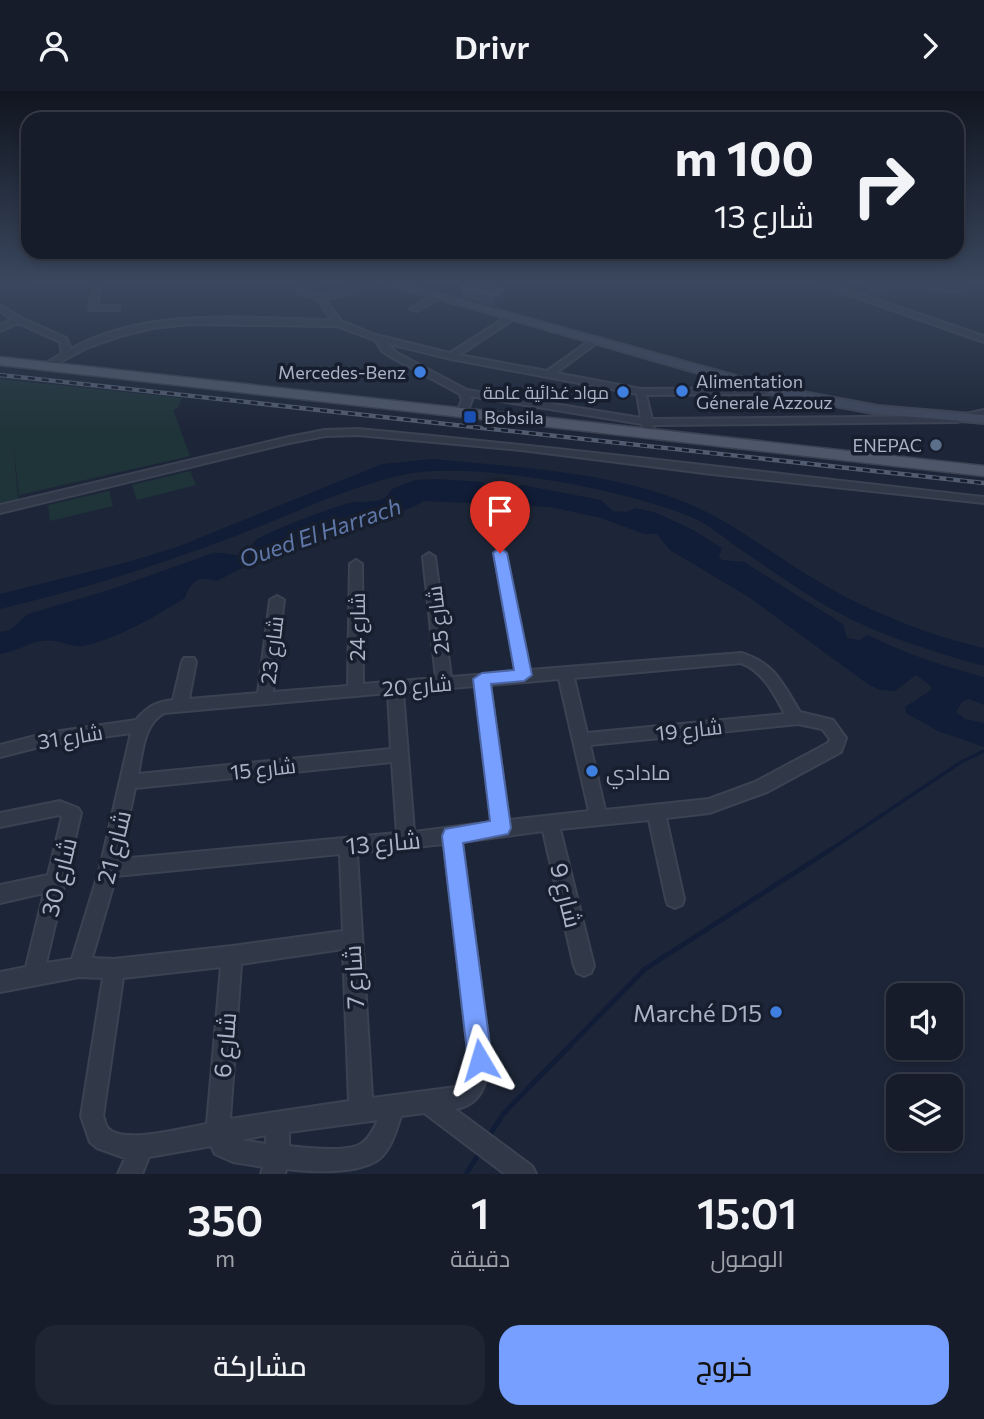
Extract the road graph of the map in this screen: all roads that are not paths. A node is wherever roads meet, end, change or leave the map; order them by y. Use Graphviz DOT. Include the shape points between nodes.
graph roads {
  1 [pos="44,332"];
  2 [pos="129,332"];
  3 [pos="360,332"];
  4 [pos="489,332"];
  5 [pos="564,332"];
  6 [pos="962,332"];
  7 [pos="379,339"];
  8 [pos="984,339"];
  9 [pos="595,340"];
  10 [pos="67,354"];
  11 [pos="451,356"];
  12 [pos="0,361"];
  13 [pos="49,365"];
  14 [pos="549,374"];
  15 [pos="775,391"];
  16 [pos="464,392"];
  17 [pos="640,392"];
  18 [pos="462,412"];
  19 [pos="984,413"];
  20 [pos="957,419"];
  21 [pos="984,419"];
  22 [pos="649,428"];
  23 [pos="396,436"];
  24 [pos="399,448"];
  25 [pos="984,471"];
  26 [pos="984,500"];
  27 [pos="0,509"];
  28 [pos="500,553"];
  29 [pos="429,558"];
  30 [pos="356,564"];
  31 [pos="277,600"];
  32 [pos="189,662"];
  33 [pos="565,672"];
  34 [pos="524,675"];
  35 [pos="482,679"];
  36 [pos="444,683"];
  37 [pos="395,688"];
  38 [pos="355,690"];
  39 [pos="265,699"];
  40 [pos="180,705"];
  41 [pos="796,719"];
  42 [pos="141,725"];
  43 [pos="581,740"];
  44 [pos="0,751"];
  45 [pos="398,755"];
  46 [pos="128,782"];
  47 [pos="656,811"];
  48 [pos="0,820"];
  49 [pos="599,820"];
  50 [pos="550,824"];
  51 [pos="501,828"];
  52 [pos="452,836"];
  53 [pos="406,840"];
  54 [pos="348,844"];
  55 [pos="109,867"];
  56 [pos="57,882"];
  57 [pos="0,894"];
  58 [pos="675,899"];
  59 [pos="351,939"];
  60 [pos="232,956"];
  61 [pos="584,966"];
  62 [pos="79,967"];
  63 [pos="114,969"];
  64 [pos="34,974"];
  65 [pos="0,982"];
  66 [pos="429,1103"];
  67 [pos="394,1105"];
  68 [pos="361,1110"];
  69 [pos="277,1122"];
  70 [pos="217,1134"];
  71 [pos="141,1147"];
  72 [pos="275,1165"];
  73 [pos="130,1174"];
  74 [pos="524,1174"];
  1 -- 10 [label="street" via="63,340"];
  2 -- 10 [label="street"];
  3 -- 7 [label="street"];
  4 -- 11 [label="street"];
  5 -- 9 [label="street"];
  6 -- 8 [label="street"];
  7 -- 11 [label="street"];
  7 -- 16 [label="street" via="394,355"];
  9 -- 14 [label="street"];
  9 -- 15 [label="street"];
  10 -- 13 [label="street"];
  11 -- 14 [label="street"];
  12 -- 13 [label="main road"];
  13 -- 18 [label="main road"];
  14 -- 17 [label="street"];
  15 -- 17 [label="street"];
  15 -- 20 [label="street"];
  16 -- 18 [label="street" via="467,400"];
  16 -- 22 [label="street"];
  17 -- 22 [label="street"];
  18 -- 22 [label="main road"];
  19 -- 20 [label="street"];
  20 -- 21 [label="street"];
  20 -- 22 [label="street"];
  22 -- 25 [label="main road" via="680,436"];
  23 -- 24 [label="street"];
  23 -- 26 [label="street"];
  23 -- 27 [label="street" via="315,434"];
  28 -- 34 [label="street"];
  29 -- 36 [label="street, شارع 25"];
  30 -- 38 [label="street, شارع 24"];
  31 -- 39 [label="street, شارع 23"];
  32 -- 40 [label="street"];
  33 -- 34 [label="street, شارع 20"];
  33 -- 41 [label="street, شارع 20" via="748,659 764,669"];
  33 -- 43 [label="street"];
  34 -- 35 [label="street, شارع 20"];
  35 -- 36 [label="street, شارع 20"];
  35 -- 51 [label="street"];
  36 -- 37 [label="street, شارع 20"];
  37 -- 38 [label="street, شارع 20"];
  37 -- 45 [label="street"];
  38 -- 39 [label="street, شارع 20"];
  39 -- 40 [label="street, شارع 20"];
  40 -- 42 [label="street, شارع 20" via="156,710"];
  41 -- 43 [label="street, شارع 19"];
  41 -- 47 [label="street, شارع 19" via="827,725 836,733 838,743 733,799 688,810"];
  42 -- 44 [label="street, شارع 31"];
  42 -- 46 [label="street, شارع 21"];
  43 -- 49 [label="street"];
  45 -- 46 [label="street, شارع 15"];
  45 -- 53 [label="street"];
  46 -- 55 [label="street, شارع 21"];
  47 -- 49 [label="street, شارع 13"];
  47 -- 58 [label="street"];
  48 -- 56 [label="street, شارع 30" via="70,810 73,817"];
  49 -- 50 [label="street, شارع 13"];
  50 -- 51 [label="street, شارع 13"];
  50 -- 61 [label="street, شارع 9"];
  51 -- 52 [label="street, شارع 13"];
  52 -- 53 [label="street, شارع 13"];
  52 -- 66 [label="street" via="480,1052 475,1085 461,1097"];
  53 -- 54 [label="street, شارع 13"];
  54 -- 55 [label="street, شارع 13"];
  54 -- 59 [label="street, شارع 7"];
  55 -- 62 [label="street, شارع 21"];
  56 -- 57 [label="street"];
  56 -- 64 [label="street, شارع 30"];
  59 -- 60 [label="street"];
  59 -- 68 [label="street, شارع 7"];
  60 -- 63 [label="street"];
  60 -- 70 [label="street, شارع 6"];
  62 -- 63 [label="street"];
  62 -- 64 [label="street"];
  63 -- 71 [label="street" via="92,1116 105,1140"];
  64 -- 65 [label="street"];
  66 -- 67 [label="street"];
  66 -- 74 [label="street"];
  67 -- 68 [label="street"];
  67 -- 72 [label="street" via="382,1137 364,1156"];
  68 -- 69 [label="street"];
  69 -- 70 [label="street"];
  69 -- 72 [label="street"];
  70 -- 71 [label="street"];
  70 -- 72 [label="street" via="229,1150"];
  71 -- 73 [label="street"];
}
